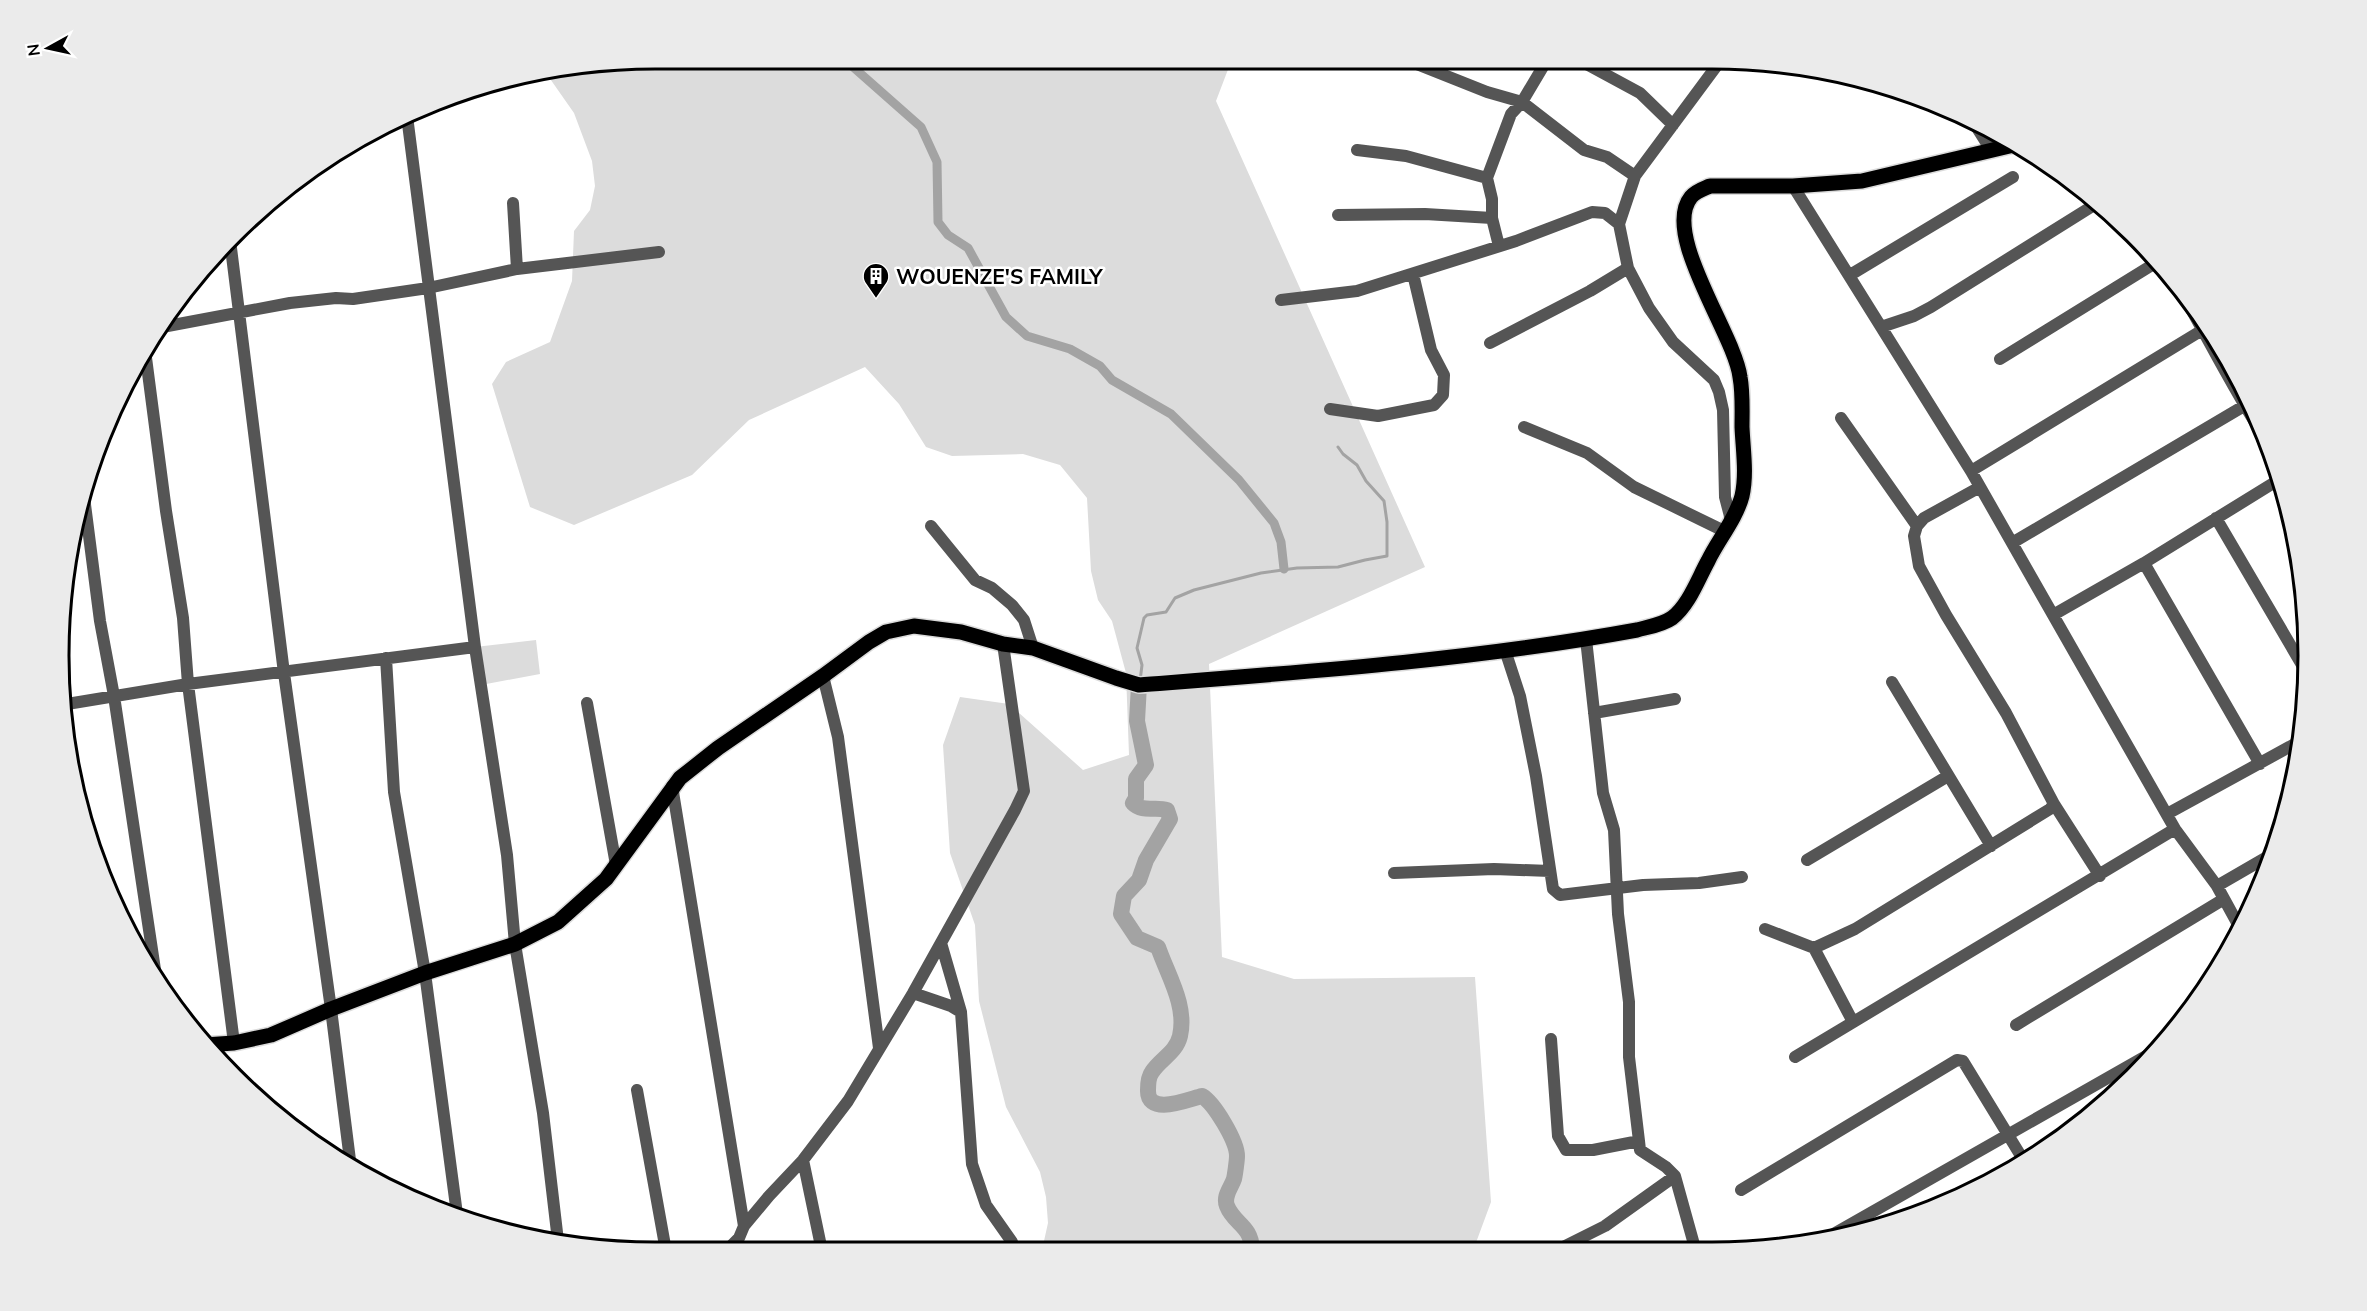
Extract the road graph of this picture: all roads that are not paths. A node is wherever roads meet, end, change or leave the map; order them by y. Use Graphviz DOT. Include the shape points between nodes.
graph roads {
  1 [pos="1429,69"];
  2 [pos="1542,69"];
  3 [pos="1596,69"];
  4 [pos="1714,69"];
  5 [pos="1522,102"];
  6 [pos="408,124"];
  7 [pos="1673,125"];
  8 [pos="1981,135"];
  9 [pos="2004,147"];
  10 [pos="1357,150"];
  11 [pos="1991,150"];
  12 [pos="1635,177"];
  13 [pos="2013,177"];
  14 [pos="1486,178"];
  15 [pos="1793,186"];
  16 [pos="513,203"];
  17 [pos="2090,208"];
  18 [pos="1338,215"];
  19 [pos="1492,218"];
  20 [pos="1619,224"];
  21 [pos="1499,246"];
  22 [pos="231,251"];
  23 [pos="659,252"];
  24 [pos="2150,267"];
  25 [pos="1628,268"];
  26 [pos="517,269"];
  27 [pos="1413,274"];
  28 [pos="1850,275"];
  29 [pos="429,288"];
  30 [pos="1281,300"];
  31 [pos="238,313"];
  32 [pos="171,325"];
  33 [pos="2196,325"];
  34 [pos="1881,327"];
  35 [pos="1490,343"];
  36 [pos="2000,359"];
  37 [pos="147,364"];
  38 [pos="2243,407"];
  39 [pos="1330,410"];
  40 [pos="1840,418"];
  41 [pos="1524,427"];
  42 [pos="1971,471"];
  43 [pos="2272,484"];
  44 [pos="1980,487"];
  45 [pos="2216,518"];
  46 [pos="85,522"];
  47 [pos="1728,525"];
  48 [pos="931,526"];
  49 [pos="1917,526"];
  50 [pos="2012,543"];
  51 [pos="2144,563"];
  52 [pos="2053,615"];
  53 [pos="1586,639"];
  54 [pos="1003,644"];
  55 [pos="475,647"];
  56 [pos="1033,648"];
  57 [pos="1505,650"];
  58 [pos="2298,656"];
  59 [pos="386,658"];
  60 [pos="284,673"];
  61 [pos="823,676"];
  62 [pos="1893,682"];
  63 [pos="188,684"];
  64 [pos="114,696"];
  65 [pos="1675,699"];
  66 [pos="71,703"];
  67 [pos="587,703"];
  68 [pos="1594,713"];
  69 [pos="2291,746"];
  70 [pos="2260,764"];
  71 [pos="1948,776"];
  72 [pos="672,786"];
  73 [pos="2054,804"];
  74 [pos="2167,814"];
  75 [pos="2175,829"];
  76 [pos="1991,846"];
  77 [pos="1807,860"];
  78 [pos="2260,861"];
  79 [pos="616,865"];
  80 [pos="1550,871"];
  81 [pos="1394,873"];
  82 [pos="2100,876"];
  83 [pos="1742,877"];
  84 [pos="2217,886"];
  85 [pos="1618,890"];
  86 [pos="2224,899"];
  87 [pos="2235,920"];
  88 [pos="1765,929"];
  89 [pos="941,943"];
  90 [pos="515,944"];
  91 [pos="1814,948"];
  92 [pos="153,957"];
  93 [pos="425,973"];
  94 [pos="914,993"];
  95 [pos="331,1009"];
  96 [pos="961,1012"];
  97 [pos="1853,1022"];
  98 [pos="2016,1025"];
  99 [pos="1551,1039"];
  100 [pos="234,1043"];
  101 [pos="217,1044"];
  102 [pos="879,1048"];
  103 [pos="1795,1057"];
  104 [pos="2131,1065"];
  105 [pos="637,1090"];
  106 [pos="2009,1135"];
  107 [pos="1638,1141"];
  108 [pos="2020,1154"];
  109 [pos="349,1155"];
  110 [pos="803,1160"];
  111 [pos="1675,1176"];
  112 [pos="1741,1190"];
  113 [pos="456,1207"];
  114 [pos="1849,1225"];
  115 [pos="557,1234"];
  116 [pos="741,1239"];
  117 [pos="664,1242"];
  118 [pos="820,1242"];
  119 [pos="1012,1242"];
  120 [pos="1573,1242"];
  121 [pos="1693,1242"];
  1 -- 5 [label="street"];
  2 -- 5 [label="street"];
  3 -- 7 [label="street" via="1640,93"];
  4 -- 7 [label="street"];
  5 -- 12 [label="street" via="1584,150 1607,157"];
  5 -- 14 [label="street" via="1511,114"];
  6 -- 29 [label="street"];
  7 -- 12 [label="street"];
  8 -- 11 [label="street"];
  9 -- 11 [label="main road"];
  10 -- 14 [label="street" via="1406,156"];
  11 -- 15 [label="main road" via="1862,181"];
  12 -- 20 [label="street"];
  13 -- 28 [label="street"];
  14 -- 19 [label="street"];
  15 -- 28 [label="street"];
  15 -- 47 [label="main road" via="1710,186 1690,198 1685,209 1686,245 1735,354 1740,377 1745,470 1742,497"];
  16 -- 26 [label="street"];
  17 -- 34 [label="street" via="1931,307"];
  18 -- 19 [label="street"];
  19 -- 21 [label="street"];
  20 -- 21 [label="street" via="1605,213 1592,212"];
  20 -- 25 [label="street"];
  21 -- 27 [label="street"];
  22 -- 31 [label="street"];
  23 -- 26 [label="street"];
  24 -- 36 [label="street"];
  25 -- 35 [label="street"];
  25 -- 47 [label="street" via="1673,342 1714,380 1719,392"];
  26 -- 29 [label="street"];
  27 -- 30 [label="street" via="1357,291"];
  27 -- 39 [label="street" via="1431,350 1444,375 1443,395 1434,405 1378,416"];
  28 -- 34 [label="street"];
  29 -- 31 [label="street" via="353,299 312,300"];
  29 -- 55 [label="street"];
  31 -- 32 [label="street"];
  31 -- 60 [label="street"];
  33 -- 42 [label="street"];
  34 -- 42 [label="street"];
  37 -- 63 [label="street" via="183,618"];
  38 -- 50 [label="street"];
  40 -- 49 [label="street"];
  41 -- 47 [label="street" via="1587,453 1634,487"];
  42 -- 44 [label="street"];
  43 -- 45 [label="street"];
  44 -- 49 [label="street" via="1924,518"];
  44 -- 50 [label="street"];
  45 -- 51 [label="street"];
  45 -- 58 [label="street"];
  46 -- 64 [label="street"];
  47 -- 53 [label="main road" via="1687,601 1671,619"];
  48 -- 56 [label="street" via="975,580 1012,604 1024,620"];
  49 -- 73 [label="street" via="1914,543 1919,566 2006,713"];
  50 -- 52 [label="street"];
  51 -- 52 [label="street"];
  51 -- 70 [label="street"];
  52 -- 74 [label="street"];
  53 -- 57 [label="main road"];
  53 -- 68 [label="street"];
  54 -- 56 [label="main road"];
  54 -- 61 [label="main road" via="961,632 914,626 886,632"];
  54 -- 89 [label="street" via="1024,791"];
  55 -- 59 [label="street"];
  55 -- 90 [label="street" via="507,855"];
  56 -- 57 [label="main road" via="1139,685"];
  57 -- 80 [label="street" via="1520,696 1541,799"];
  59 -- 60 [label="street"];
  59 -- 93 [label="street" via="394,792"];
  60 -- 63 [label="street"];
  60 -- 95 [label="street"];
  61 -- 72 [label="main road" via="718,748"];
  61 -- 102 [label="street" via="838,737"];
  62 -- 71 [label="street"];
  63 -- 64 [label="street"];
  63 -- 100 [label="street"];
  64 -- 66 [label="street"];
  64 -- 92 [label="street"];
  65 -- 68 [label="street"];
  67 -- 79 [label="street"];
  68 -- 85 [label="street" via="1604,793 1614,830"];
  69 -- 70 [label="street"];
  70 -- 74 [label="street"];
  71 -- 76 [label="street"];
  71 -- 77 [label="street"];
  72 -- 79 [label="main road"];
  72 -- 116 [label="street"];
  73 -- 76 [label="street"];
  73 -- 82 [label="street"];
  74 -- 75 [label="street"];
  75 -- 82 [label="street"];
  75 -- 84 [label="street"];
  76 -- 91 [label="street" via="1855,929"];
  78 -- 84 [label="street"];
  79 -- 90 [label="main road" via="593,893 558,922"];
  80 -- 81 [label="street"];
  80 -- 85 [label="street" via="1553,889 1560,895"];
  82 -- 97 [label="street"];
  83 -- 85 [label="street"];
  84 -- 86 [label="street"];
  85 -- 107 [label="street"];
  86 -- 87 [label="street"];
  86 -- 98 [label="street"];
  88 -- 91 [label="street"];
  89 -- 94 [label="street"];
  89 -- 96 [label="street"];
  90 -- 93 [label="main road"];
  90 -- 115 [label="street" via="543,1113"];
  91 -- 97 [label="street"];
  93 -- 95 [label="main road"];
  93 -- 113 [label="street"];
  94 -- 96 [label="street"];
  94 -- 102 [label="street"];
  95 -- 100 [label="main road" via="271,1035"];
  95 -- 109 [label="street"];
  96 -- 119 [label="street" via="972,1164 986,1205"];
  97 -- 103 [label="street"];
  99 -- 107 [label="street" via="1558,1136 1566,1150 1593,1150"];
  100 -- 101 [label="main road"];
  102 -- 110 [label="street" via="848,1101"];
  104 -- 106 [label="street"];
  105 -- 117 [label="street"];
  106 -- 108 [label="street"];
  106 -- 112 [label="street" via="1963,1061 1957,1060"];
  106 -- 114 [label="street"];
  107 -- 111 [label="street" via="1640,1150"];
  110 -- 116 [label="street"];
  110 -- 118 [label="street"];
  111 -- 120 [label="street" via="1605,1226"];
  111 -- 121 [label="street"];
}
